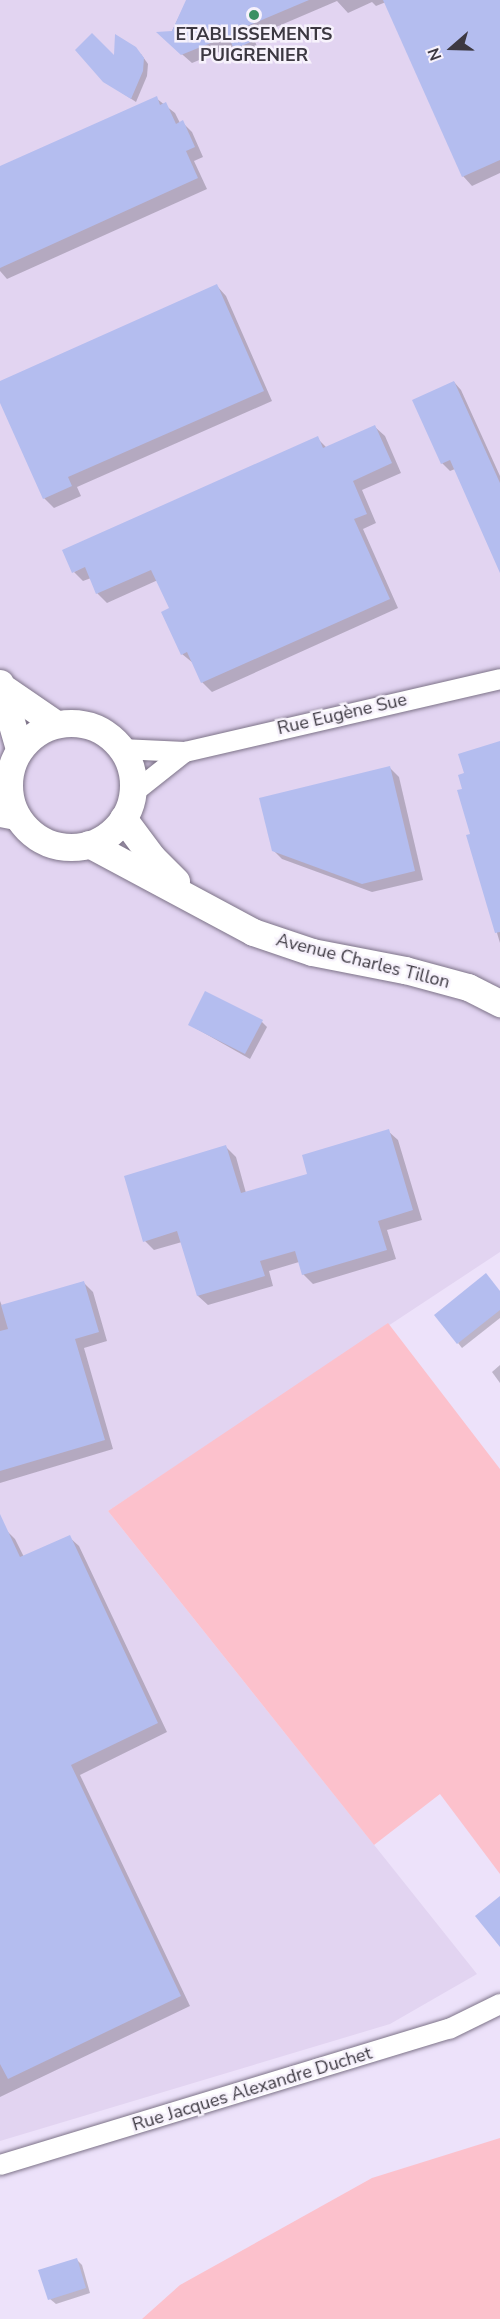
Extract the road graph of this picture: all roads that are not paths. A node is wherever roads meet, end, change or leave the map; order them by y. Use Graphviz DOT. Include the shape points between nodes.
graph roads {
  1 [pos="500,679"];
  2 [pos="1,685"];
  3 [pos="56,724"];
  4 [pos="121,749"];
  5 [pos="185,752"];
  6 [pos="10,767"];
  7 [pos="128,806"];
  8 [pos="10,819"];
  9 [pos="89,844"];
  10 [pos="196,900"];
  11 [pos="500,1003"];
  12 [pos="500,2004"];
  13 [pos="0,2165"];
  1 -- 5 [label="street, Rue Eugène Sue"];
  2 -- 3 [label="street"];
  2 -- 6 [label="street"];
  3 -- 4 [label="street" via="92,726"];
  3 -- 6 [label="street" via="42,730"];
  4 -- 5 [label="street, Rue Eugène Sue"];
  4 -- 7 [label="street" via="129,765"];
  5 -- 7 [label="street, Rue Eugène Sue"];
  6 -- 8 [label="street"];
  7 -- 9 [label="street" via="114,830"];
  7 -- 10 [label="street, Avenue Charles Tillon" via="152,858"];
  8 -- 9 [label="street" via="56,845"];
  9 -- 10 [label="street, Avenue Charles Tillon"];
  10 -- 11 [label="street, Avenue Charles Tillon" via="253,932 312,952 447,981"];
  12 -- 13 [label="street, Rue Jacques Alexandre Duchet" via="449,2029"];
}
